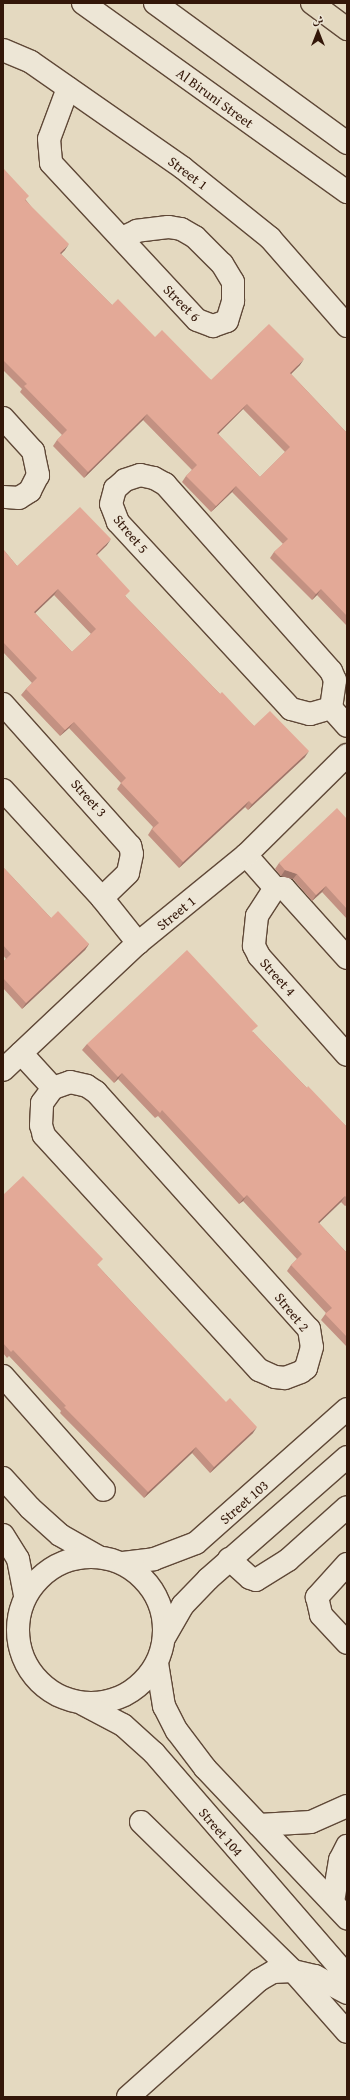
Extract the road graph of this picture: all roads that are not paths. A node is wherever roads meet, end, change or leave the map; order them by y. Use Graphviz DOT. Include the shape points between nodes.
graph roads {
  1 [pos="83,3"];
  2 [pos="155,3"];
  3 [pos="312,3"];
  4 [pos="347,29"];
  5 [pos="3,50"];
  6 [pos="68,88"];
  7 [pos="347,143"];
  8 [pos="347,192"];
  9 [pos="122,238"];
  10 [pos="347,326"];
  11 [pos="3,418"];
  12 [pos="3,497"];
  13 [pos="3,704"];
  14 [pos="331,708"];
  15 [pos="347,726"];
  16 [pos="347,755"];
  17 [pos="3,790"];
  18 [pos="246,855"];
  19 [pos="275,888"];
  20 [pos="102,898"];
  21 [pos="138,943"];
  22 [pos="347,958"];
  23 [pos="21,1054"];
  24 [pos="347,1055"];
  25 [pos="3,1070"];
  26 [pos="53,1088"];
  27 [pos="3,1376"];
  28 [pos="347,1409"];
  29 [pos="347,1457"];
  30 [pos="3,1478"];
  31 [pos="104,1490"];
  32 [pos="347,1507"];
  33 [pos="3,1535"];
  34 [pos="97,1556"];
  35 [pos="229,1559"];
  36 [pos="123,1563"];
  37 [pos="347,1564"];
  38 [pos="24,1595"];
  39 [pos="164,1638"];
  40 [pos="347,1643"];
  41 [pos="157,1663"];
  42 [pos="83,1704"];
  43 [pos="347,1806"];
  44 [pos="141,1822"];
  45 [pos="259,1826"];
  46 [pos="347,1846"];
  47 [pos="333,1902"];
  48 [pos="347,1918"];
  49 [pos="293,1971"];
  50 [pos="347,1976"];
  51 [pos="347,1993"];
  52 [pos="347,2032"];
  53 [pos="128,2097"];
  1 -- 8 [label="street, Al Biruni Street"];
  2 -- 7 [label="street"];
  3 -- 4 [label="main road"];
  5 -- 6 [label="street, Street 1" via="30,62"];
  6 -- 9 [label="street, Street 6" via="49,139 51,163"];
  6 -- 10 [label="street, Street 1" via="183,168 270,238"];
  9 -- 9 [label="street, Street 6" via="197,320 213,326 227,321 234,301 234,282 222,264 195,237 181,229 168,227 138,231"];
  11 -- 12 [label="street" via="33,451 38,475 30,491 19,498"];
  13 -- 20 [label="street, Street 3" via="130,846 132,854 128,873"];
  14 -- 14 [label="street, Street 5" via="335,680 331,671 165,484 140,475 120,483 114,489 111,504 118,522 291,710 310,714"];
  14 -- 15 [label="street"];
  16 -- 18 [label="street, Street 1"];
  17 -- 20 [label="street"];
  18 -- 19 [label="street"];
  18 -- 21 [label="street, Street 1"];
  19 -- 22 [label="street" via="284,888"];
  19 -- 24 [label="street, Street 4" via="257,916 254,946 259,956"];
  20 -- 21 [label="street"];
  21 -- 23 [label="street, Street 1"];
  23 -- 25 [label="street, Street 1"];
  23 -- 26 [label="street"];
  26 -- 26 [label="street, Street 2" via="42,1103 40,1114 44,1135 259,1370 285,1378 293,1377 306,1368 312,1347 309,1328 96,1092 88,1086 70,1082"];
  27 -- 31 [label="street"];
  28 -- 36 [label="street, Street 103" via="196,1543 154,1559"];
  29 -- 35 [label="street"];
  30 -- 34 [label="street" via="30,1508 60,1535"];
  32 -- 35 [label="street" via="288,1560 256,1580 250,1578"];
  33 -- 38 [label="street" via="18,1559"];
  34 -- 36 [label="street"];
  34 -- 38 [label="street" via="68,1559 43,1573"];
  35 -- 39 [label="street" via="183,1605"];
  36 -- 39 [label="street" via="147,1582 162,1608"];
  37 -- 40 [label="street" via="316,1597 321,1615"];
  38 -- 42 [label="street, Street 104" via="16,1630 24,1665 49,1692"];
  39 -- 41 [label="street"];
  41 -- 42 [label="street" via="139,1686 132,1690 113,1700"];
  41 -- 45 [label="street" via="164,1706 176,1731 205,1768"];
  42 -- 50 [label="street, Street 104" via="123,1725 154,1753"];
  43 -- 45 [label="street" via="312,1822"];
  44 -- 49 [label="street"];
  45 -- 47 [label="street"];
  46 -- 47 [label="street" via="340,1860"];
  47 -- 48 [label="street"];
  49 -- 51 [label="street" via="315,1976"];
  49 -- 52 [label="street"];
  49 -- 53 [label="street" via="273,1972 259,1980"];
}
